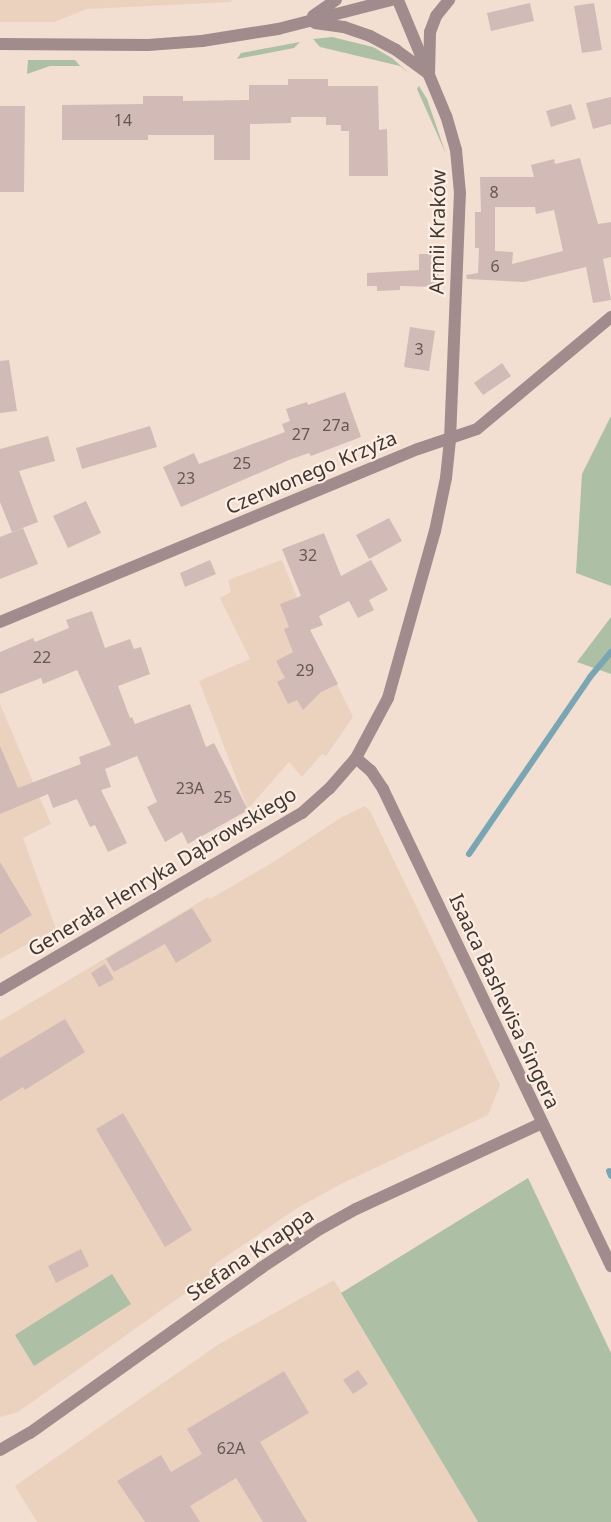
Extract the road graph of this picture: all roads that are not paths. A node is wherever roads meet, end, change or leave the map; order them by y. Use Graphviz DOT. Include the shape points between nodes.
graph roads {
  1 [pos="336,0"];
  2 [pos="392,0"];
  3 [pos="398,0"];
  4 [pos="449,0"];
  5 [pos="302,23"];
  6 [pos="0,44"];
  7 [pos="429,74"];
  8 [pos="611,317"];
  9 [pos="450,440"];
  10 [pos="0,622"];
  11 [pos="356,758"];
  12 [pos="0,990"];
  13 [pos="542,1123"];
  14 [pos="611,1266"];
  15 [pos="0,1450"];
  1 -- 5 [label="street"];
  2 -- 5 [label="street"];
  3 -- 7 [label="street, Armii Kraków"];
  4 -- 7 [label="street" via="436,16 430,32"];
  5 -- 6 [label="street" via="202,42"];
  5 -- 7 [label="street" via="364,33"];
  7 -- 9 [label="street, Armii Kraków" via="456,150 460,193"];
  8 -- 9 [label="street, Czerwonego Krzyża" via="482,426"];
  9 -- 10 [label="street, Czerwonego Krzyża" via="418,448"];
  9 -- 11 [label="street, Generała Henryka Dąbrowskiego" via="435,531 395,680"];
  11 -- 12 [label="street, Generała Henryka Dąbrowskiego" via="302,813"];
  11 -- 13 [label="street, Isaaca Bashevisa Singera" via="383,789"];
  13 -- 14 [label="street, Isaaca Bashevisa Singera"];
  13 -- 15 [label="street, Stefana Knappa" via="356,1209 312,1234 30,1433"];
}
